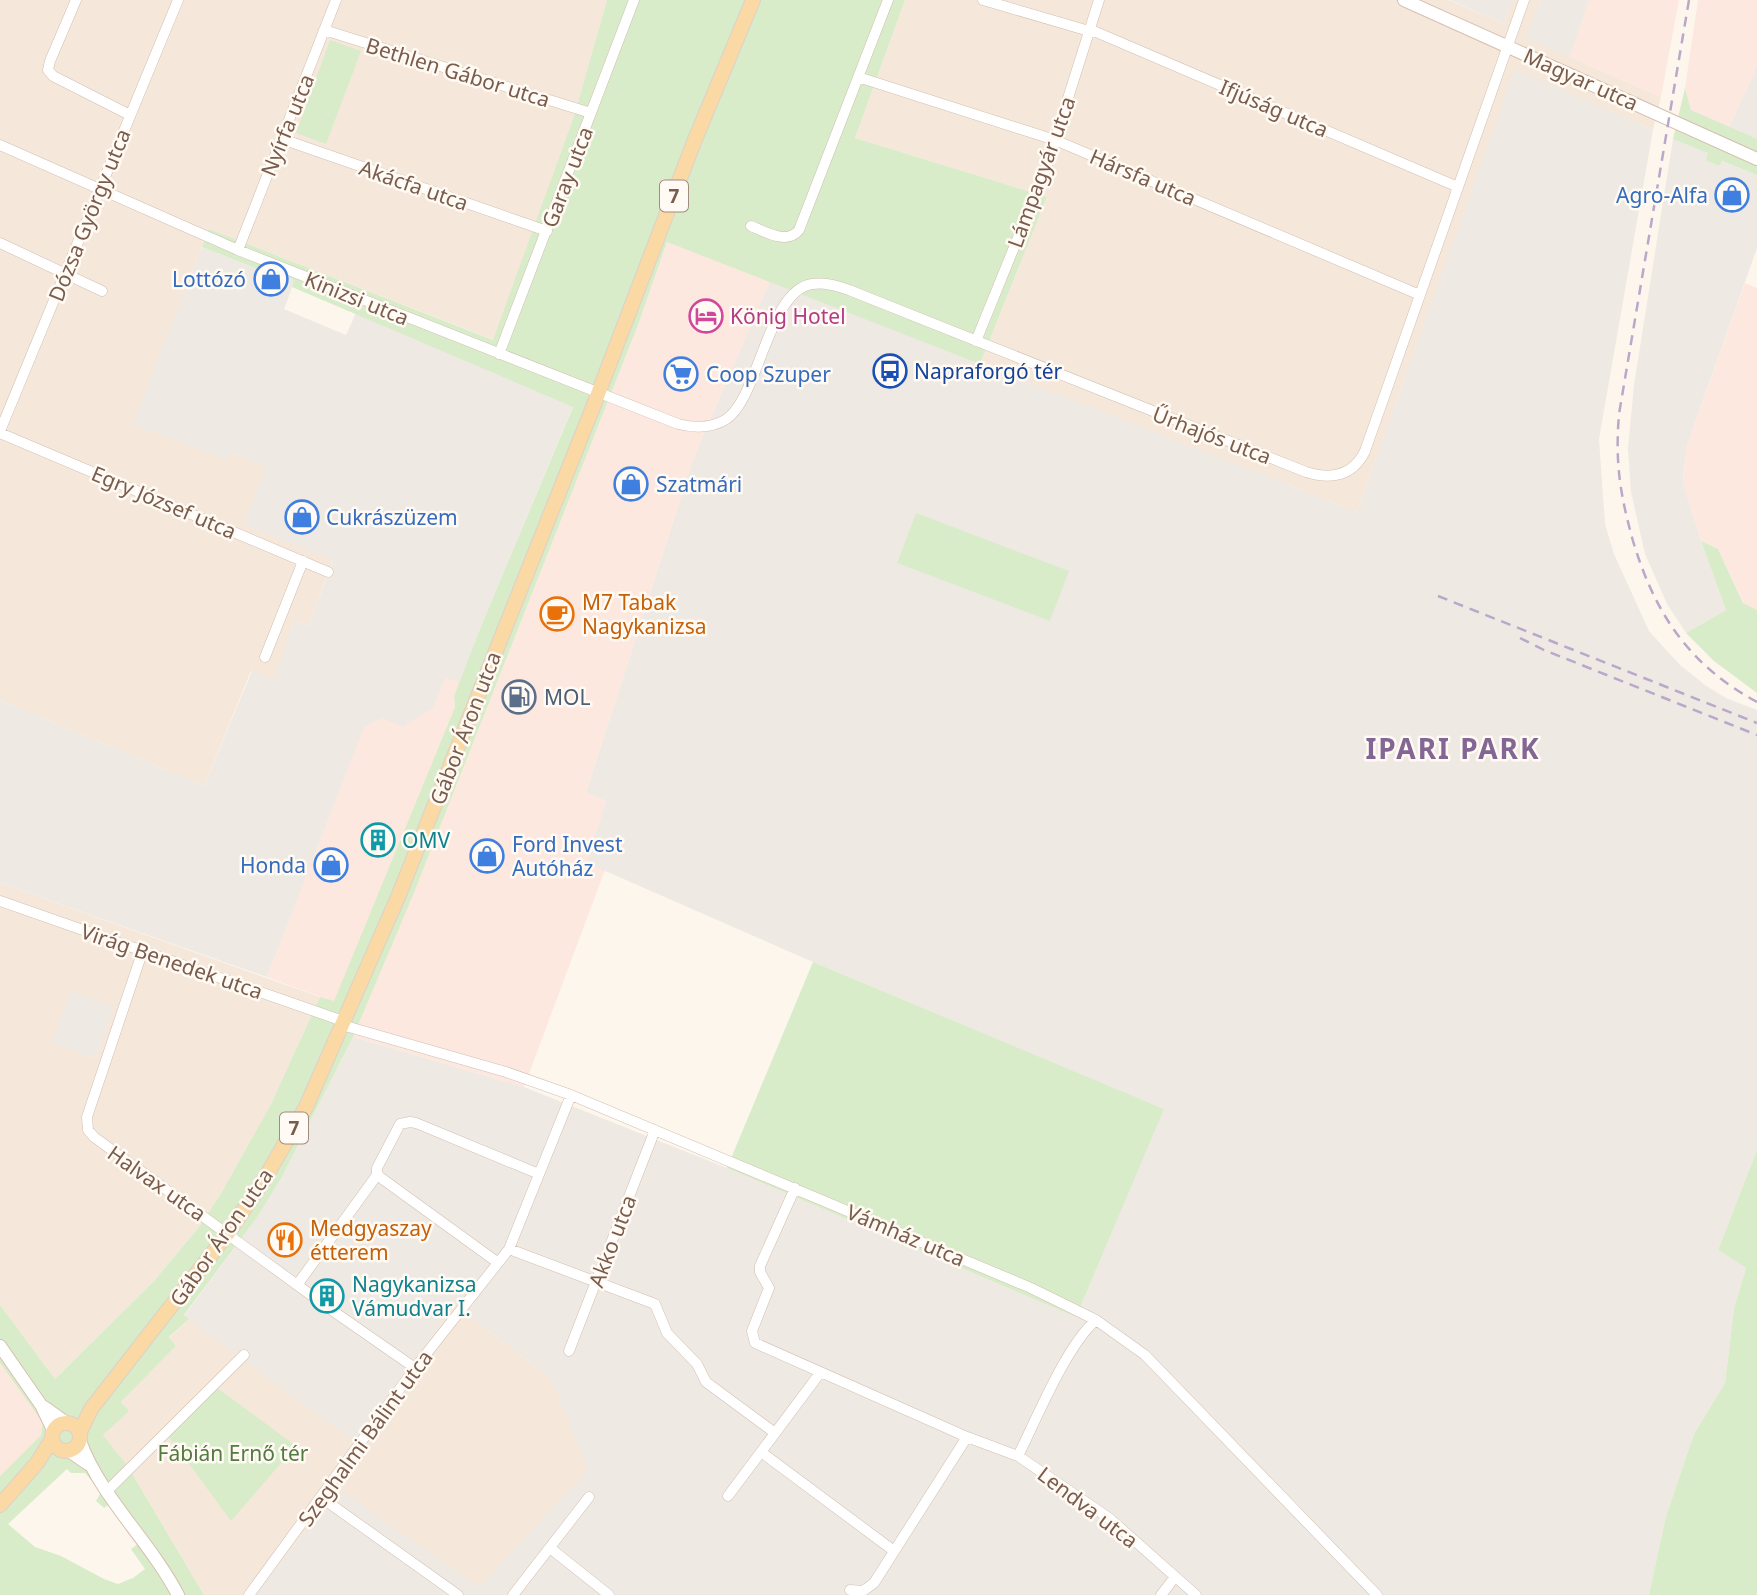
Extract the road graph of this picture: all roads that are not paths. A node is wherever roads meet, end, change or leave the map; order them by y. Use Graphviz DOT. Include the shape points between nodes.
graph roads {
  1 [pos="76,0"];
  2 [pos="178,0"];
  3 [pos="336,0"];
  4 [pos="634,0"];
  5 [pos="753,0"];
  6 [pos="888,0"];
  7 [pos="983,0"];
  8 [pos="1099,0"];
  9 [pos="1404,0"];
  10 [pos="1524,0"];
  11 [pos="324,30"];
  12 [pos="1089,30"];
  13 [pos="1507,46"];
  14 [pos="858,78"];
  15 [pos="591,113"];
  16 [pos="131,115"];
  17 [pos="282,139"];
  18 [pos="1055,139"];
  19 [pos="0,145"];
  20 [pos="1757,159"];
  21 [pos="1458,187"];
  22 [pos="100,190"];
  23 [pos="751,226"];
  24 [pos="547,231"];
  25 [pos="0,243"];
  26 [pos="238,250"];
  27 [pos="65,274"];
  28 [pos="102,291"];
  29 [pos="1420,295"];
  30 [pos="976,341"];
  31 [pos="499,354"];
  32 [pos="598,394"];
  33 [pos="720,422"];
  34 [pos="0,432"];
  35 [pos="303,561"];
  36 [pos="328,572"];
  37 [pos="265,657"];
  38 [pos="0,901"];
  39 [pos="143,950"];
  40 [pos="343,1023"];
  41 [pos="570,1095"];
  42 [pos="655,1130"];
  43 [pos="539,1174"];
  44 [pos="377,1175"];
  45 [pos="795,1188"];
  46 [pos="229,1233"];
  47 [pos="509,1249"];
  48 [pos="497,1262"];
  49 [pos="596,1282"];
  50 [pos="297,1285"];
  51 [pos="311,1296"];
  52 [pos="333,1311"];
  53 [pos="1096,1320"];
  54 [pos="0,1346"];
  55 [pos="569,1352"];
  56 [pos="244,1355"];
  57 [pos="415,1368"];
  58 [pos="820,1373"];
  59 [pos="775,1433"];
  60 [pos="66,1436"];
  61 [pos="967,1437"];
  62 [pos="761,1452"];
  63 [pos="1018,1456"];
  64 [pos="107,1491"];
  65 [pos="728,1496"];
  66 [pos="589,1497"];
  67 [pos="322,1498"];
  68 [pos="0,1505"];
  69 [pos="550,1548"];
  70 [pos="894,1551"];
  71 [pos="1175,1577"];
  72 [pos="850,1590"];
  73 [pos="178,1595"];
  74 [pos="249,1595"];
  75 [pos="458,1595"];
  76 [pos="513,1595"];
  77 [pos="609,1595"];
  78 [pos="1161,1595"];
  79 [pos="1196,1595"];
  80 [pos="1377,1595"];
  1 -- 16 [label="street" via="48,70"];
  2 -- 16 [label="street, Dózsa György utca"];
  3 -- 11 [label="street, Nyírfa utca"];
  4 -- 15 [label="street, Garay utca"];
  5 -- 32 [label="main road, Gábor Áron utca / 7"];
  6 -- 14 [label="street"];
  7 -- 12 [label="street, Ifjúság utca"];
  8 -- 12 [label="street, Lámpagyár utca"];
  9 -- 13 [label="main road, Magyar utca"];
  10 -- 13 [label="street, Űrhajós utca"];
  11 -- 15 [label="street, Bethlen Gábor utca"];
  11 -- 17 [label="street, Nyírfa utca"];
  12 -- 18 [label="street, Lámpagyár utca"];
  12 -- 21 [label="street, Ifjúság utca"];
  13 -- 20 [label="main road, Magyar utca"];
  13 -- 21 [label="street, Űrhajós utca"];
  14 -- 18 [label="street, Hársfa utca"];
  14 -- 23 [label="street" via="797,234 780,237"];
  15 -- 24 [label="street, Garay utca"];
  16 -- 22 [label="street, Dózsa György utca"];
  17 -- 24 [label="street, Akácfa utca"];
  17 -- 26 [label="street, Nyírfa utca"];
  18 -- 29 [label="street, Hársfa utca"];
  18 -- 30 [label="street, Lámpagyár utca"];
  19 -- 22 [label="street, Kinizsi utca"];
  21 -- 29 [label="street, Űrhajós utca"];
  22 -- 26 [label="street, Kinizsi utca"];
  22 -- 27 [label="street, Dózsa György utca"];
  24 -- 31 [label="street, Garay utca"];
  25 -- 27 [label="street"];
  26 -- 31 [label="street, Kinizsi utca"];
  27 -- 28 [label="street"];
  27 -- 34 [label="street, Dózsa György utca"];
  29 -- 30 [label="street, Űrhajós utca" via="1365,451 1351,469 1330,477 1306,472"];
  30 -- 33 [label="street, Űrhajós utca" via="849,290 828,284 804,286 787,302 742,399 731,416"];
  31 -- 32 [label="street, Kinizsi utca"];
  32 -- 33 [label="street, Kinizsi utca" via="678,425 702,427"];
  32 -- 40 [label="main road, Gábor Áron utca / 7" via="398,897"];
  34 -- 35 [label="street, Egry József utca"];
  35 -- 36 [label="street, Egry József utca"];
  35 -- 37 [label="street"];
  38 -- 39 [label="street, Virág Benedek utca"];
  39 -- 40 [label="street, Virág Benedek utca"];
  39 -- 46 [label="street, Halvax utca" via="87,1118 88,1130"];
  40 -- 41 [label="street, Vámház utca"];
  40 -- 46 [label="main road, Gábor Áron utca / 7" via="306,1107"];
  41 -- 42 [label="street, Vámház utca"];
  41 -- 43 [label="street"];
  42 -- 45 [label="street, Vámház utca"];
  42 -- 49 [label="street, Akko utca"];
  43 -- 44 [label="street" via="410,1122 396,1130"];
  43 -- 47 [label="street"];
  44 -- 48 [label="street"];
  44 -- 50 [label="street"];
  45 -- 53 [label="street, Vámház utca"];
  45 -- 58 [label="street, Lendva utca" via="760,1266 769,1288 751,1335 759,1346"];
  46 -- 50 [label="street, Halvax utca"];
  46 -- 60 [label="main road, Gábor Áron utca / 7"];
  47 -- 48 [label="street, Szeghalmi Bálint utca"];
  47 -- 49 [label="street"];
  48 -- 57 [label="street, Szeghalmi Bálint utca"];
  49 -- 55 [label="street, Akko utca"];
  49 -- 59 [label="street" via="657,1306 667,1333 697,1364 706,1382"];
  50 -- 51 [label="street, Halvax utca"];
  52 -- 57 [label="street"];
  53 -- 63 [label="street" via="1078,1342"];
  53 -- 80 [label="street, Vámház utca" via="1145,1355"];
  54 -- 60 [label="main road"];
  56 -- 64 [label="street"];
  57 -- 67 [label="street, Szeghalmi Bálint utca"];
  58 -- 59 [label="street"];
  58 -- 61 [label="street, Lendva utca"];
  59 -- 62 [label="street"];
  60 -- 64 [label="main road"];
  60 -- 68 [label="main road, Gábor Áron utca / 7"];
  61 -- 63 [label="street, Lendva utca"];
  61 -- 70 [label="street"];
  62 -- 65 [label="street"];
  62 -- 70 [label="street"];
  63 -- 71 [label="street, Lendva utca" via="1109,1518"];
  64 -- 73 [label="main road"];
  66 -- 69 [label="street"];
  67 -- 74 [label="street, Szeghalmi Bálint utca"];
  67 -- 75 [label="street"];
  69 -- 76 [label="street"];
  69 -- 77 [label="street"];
  70 -- 72 [label="street" via="874,1583 863,1591"];
  71 -- 78 [label="street"];
  71 -- 79 [label="street, Lendva utca"];
}
